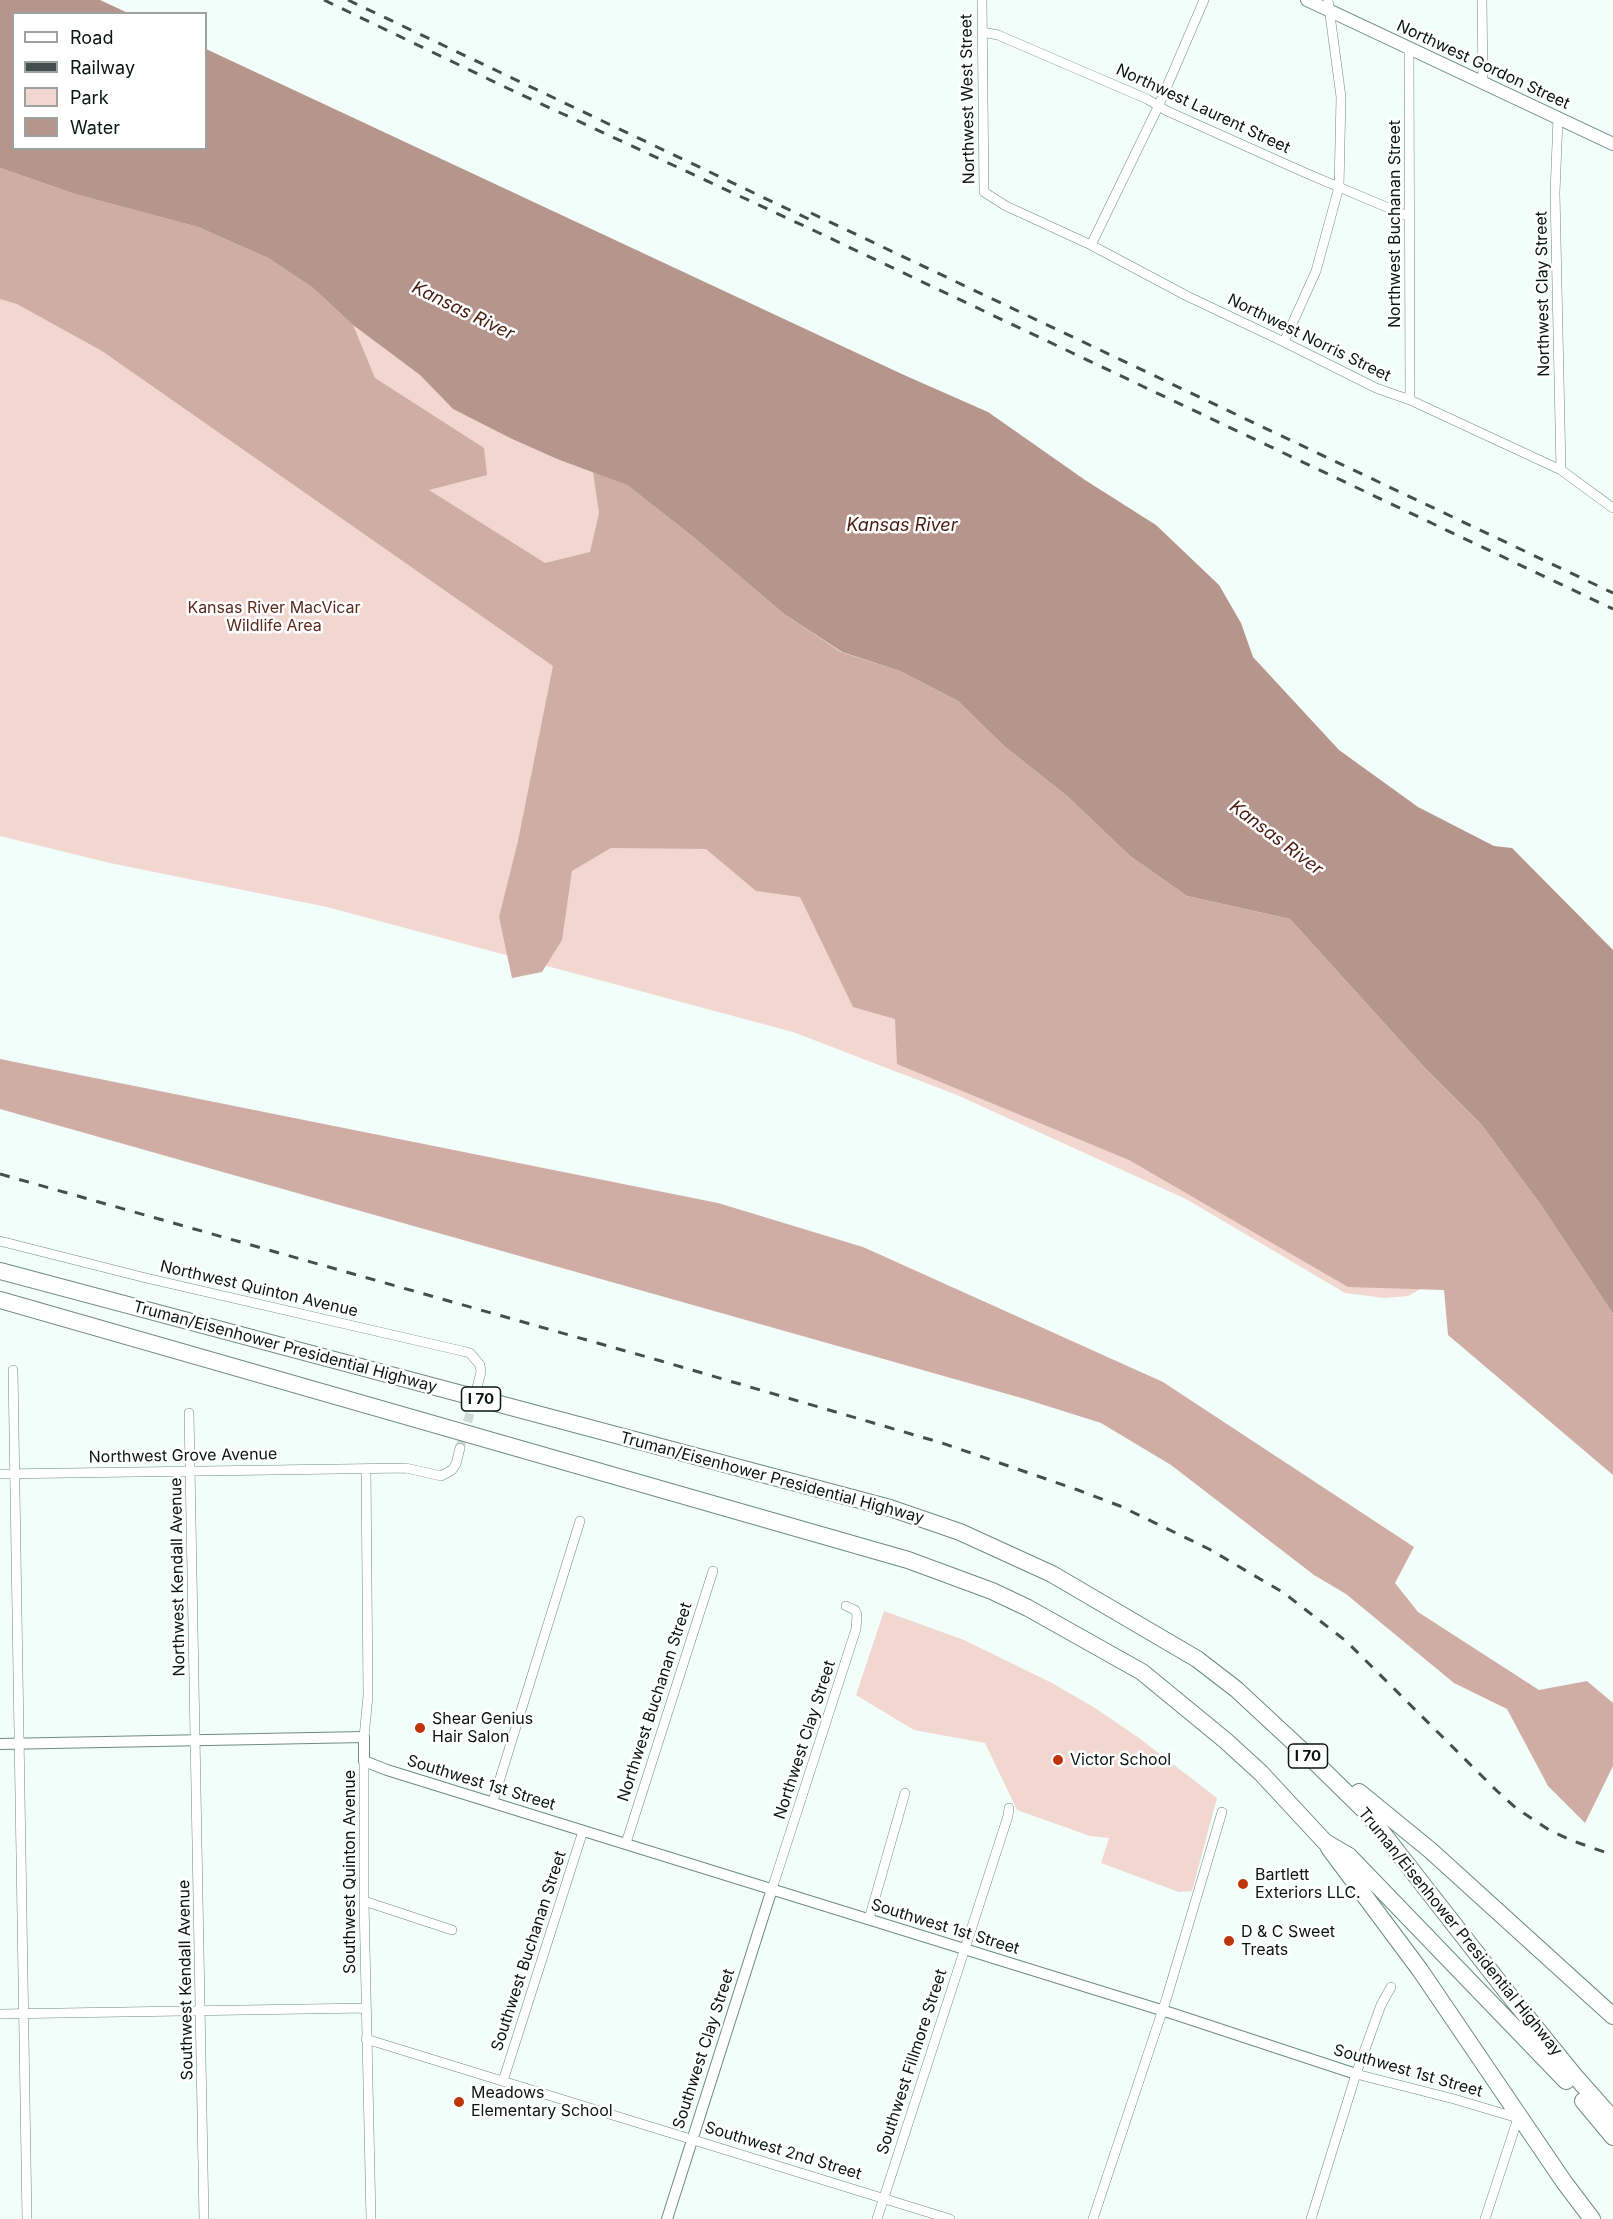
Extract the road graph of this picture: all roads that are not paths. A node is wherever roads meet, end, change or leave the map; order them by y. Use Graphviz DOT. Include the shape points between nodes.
graph roads {
  1 [pos="982,0"];
  2 [pos="1204,0"];
  3 [pos="1307,0"];
  4 [pos="1482,0"];
  5 [pos="1328,5"];
  6 [pos="982,32"];
  7 [pos="1409,48"];
  8 [pos="1483,83"];
  9 [pos="1159,105"];
  10 [pos="1558,118"];
  11 [pos="1613,144"];
  12 [pos="1339,187"];
  13 [pos="989,196"];
  14 [pos="1410,217"];
  15 [pos="1091,245"];
  16 [pos="1284,342"];
  17 [pos="1410,400"];
  18 [pos="1561,470"];
  19 [pos="1613,508"];
  20 [pos="0,1241"];
  21 [pos="0,1271"];
  22 [pos="0,1300"];
  23 [pos="13,1370"];
  24 [pos="476,1391"];
  25 [pos="189,1413"];
  26 [pos="460,1448"];
  27 [pos="366,1468"];
  28 [pos="191,1472"];
  29 [pos="0,1474"];
  30 [pos="14,1474"];
  31 [pos="580,1521"];
  32 [pos="713,1571"];
  33 [pos="846,1606"];
  34 [pos="1270,1719"];
  35 [pos="364,1737"];
  36 [pos="196,1741"];
  37 [pos="18,1743"];
  38 [pos="0,1744"];
  39 [pos="364,1761"];
  40 [pos="904,1793"];
  41 [pos="493,1801"];
  42 [pos="1009,1808"];
  43 [pos="1222,1812"];
  44 [pos="583,1831"];
  45 [pos="1325,1842"];
  46 [pos="626,1843"];
  47 [pos="772,1889"];
  48 [pos="364,1901"];
  49 [pos="869,1919"];
  50 [pos="452,1930"];
  51 [pos="965,1948"];
  52 [pos="1390,1987"];
  53 [pos="366,2008"];
  54 [pos="1162,2010"];
  55 [pos="201,2011"];
  56 [pos="24,2013"];
  57 [pos="0,2014"];
  58 [pos="1613,2016"];
  59 [pos="366,2039"];
  60 [pos="1356,2074"];
  61 [pos="1570,2079"];
  62 [pos="503,2081"];
  63 [pos="1613,2118"];
  64 [pos="1613,2137"];
  65 [pos="691,2139"];
  66 [pos="884,2198"];
  67 [pos="27,2219"];
  68 [pos="204,2219"];
  69 [pos="371,2219"];
  70 [pos="666,2219"];
  71 [pos="877,2219"];
  72 [pos="950,2219"];
  73 [pos="1093,2219"];
  74 [pos="1311,2219"];
  75 [pos="1485,2219"];
  76 [pos="1592,2219"];
  1 -- 6 [label="street, Northwest West Street"];
  2 -- 9 [label="street"];
  3 -- 5 [label="main road, Northwest Gordon Street"];
  4 -- 8 [label="street"];
  5 -- 7 [label="main road, Northwest Gordon Street"];
  5 -- 12 [label="street" via="1341,97"];
  6 -- 9 [label="street, Northwest Laurent Street" via="998,35"];
  6 -- 13 [label="street, Northwest West Street" via="982,186"];
  7 -- 8 [label="main road, Northwest Gordon Street"];
  7 -- 14 [label="street, Northwest Buchanan Street"];
  8 -- 10 [label="main road, Northwest Gordon Street"];
  9 -- 12 [label="street, Northwest Laurent Street"];
  9 -- 15 [label="street"];
  10 -- 11 [label="main road, Northwest Gordon Street"];
  10 -- 18 [label="street, Northwest Clay Street" via="1555,193"];
  12 -- 14 [label="street, Northwest Laurent Street"];
  12 -- 16 [label="street" via="1316,271"];
  13 -- 15 [label="street, Northwest Norris Street"];
  14 -- 17 [label="street, Northwest Buchanan Street"];
  15 -- 16 [label="street, Northwest Norris Street"];
  16 -- 17 [label="street, Northwest Norris Street" via="1376,388"];
  17 -- 18 [label="street, Northwest Norris Street"];
  18 -- 19 [label="street, Northwest Norris Street"];
  20 -- 24 [label="street, Northwest Quinton Avenue" via="470,1353 480,1365"];
  21 -- 34 [label="highway, Truman/Eisenhower Presidential Highway / I 70" via="890,1508 960,1532 1052,1574 1159,1636 1205,1665"];
  22 -- 45 [label="highway, Truman/Eisenhower Presidential Highway / I 70" via="908,1560 992,1591 1142,1672 1261,1773"];
  23 -- 30 [label="street"];
  25 -- 28 [label="street, Northwest Kendall Avenue"];
  26 -- 27 [label="street" via="452,1470 441,1476 406,1468"];
  27 -- 28 [label="street, Northwest Grove Avenue"];
  27 -- 35 [label="street" via="368,1696"];
  28 -- 30 [label="street, Northwest Grove Avenue"];
  28 -- 36 [label="street, Northwest Kendall Avenue"];
  29 -- 30 [label="street, Northwest Grove Avenue"];
  30 -- 37 [label="street"];
  31 -- 41 [label="street"];
  32 -- 46 [label="street, Northwest Buchanan Street"];
  33 -- 47 [label="street, Northwest Clay Street" via="855,1610 856,1629"];
  34 -- 58 [label="highway" via="1430,1850"];
  34 -- 61 [label="highway, Truman/Eisenhower Presidential Highway / I 70" via="1367,1813"];
  35 -- 36 [label="street"];
  35 -- 39 [label="street, Southwest Quinton Avenue"];
  36 -- 37 [label="street"];
  36 -- 55 [label="street, Southwest Kendall Avenue"];
  37 -- 38 [label="street"];
  37 -- 56 [label="street"];
  39 -- 41 [label="street, Southwest 1st Street"];
  39 -- 48 [label="street, Southwest Quinton Avenue"];
  40 -- 49 [label="street"];
  41 -- 44 [label="street, Southwest 1st Street"];
  42 -- 51 [label="street, Southwest Fillmore Street"];
  43 -- 54 [label="street"];
  44 -- 46 [label="street, Southwest 1st Street"];
  44 -- 62 [label="street, Southwest Buchanan Street"];
  45 -- 61 [label="highway, Truman/Eisenhower Presidential Highway / I 70" via="1349,1856"];
  45 -- 76 [label="highway" via="1420,1970"];
  46 -- 47 [label="street, Southwest 1st Street"];
  47 -- 49 [label="street, Southwest 1st Street"];
  47 -- 65 [label="street, Southwest Clay Street"];
  48 -- 50 [label="street"];
  48 -- 53 [label="street, Southwest Quinton Avenue"];
  49 -- 51 [label="street, Southwest 1st Street"];
  51 -- 54 [label="street, Southwest 1st Street"];
  51 -- 66 [label="street, Southwest Fillmore Street"];
  52 -- 60 [label="street"];
  53 -- 55 [label="street"];
  53 -- 59 [label="street, Southwest Quinton Avenue"];
  54 -- 60 [label="street, Southwest 1st Street"];
  54 -- 73 [label="street"];
  55 -- 56 [label="street"];
  55 -- 68 [label="street, Southwest Kendall Avenue"];
  56 -- 57 [label="street"];
  56 -- 67 [label="street"];
  59 -- 62 [label="street, Southwest 2nd Street"];
  59 -- 69 [label="street, Southwest Quinton Avenue"];
  60 -- 74 [label="street"];
  60 -- 75 [label="street, Southwest 1st Street" via="1518,2118"];
  61 -- 63 [label="highway, Truman/Eisenhower Presidential Highway / I 70"];
  61 -- 64 [label="highway, Truman/Eisenhower Presidential Highway / I 70"];
  62 -- 65 [label="street, Southwest 2nd Street"];
  65 -- 66 [label="street, Southwest 2nd Street"];
  65 -- 70 [label="street, Southwest Clay Street"];
  66 -- 71 [label="street, Southwest Fillmore Street"];
  66 -- 72 [label="street, Southwest 2nd Street"];
}
